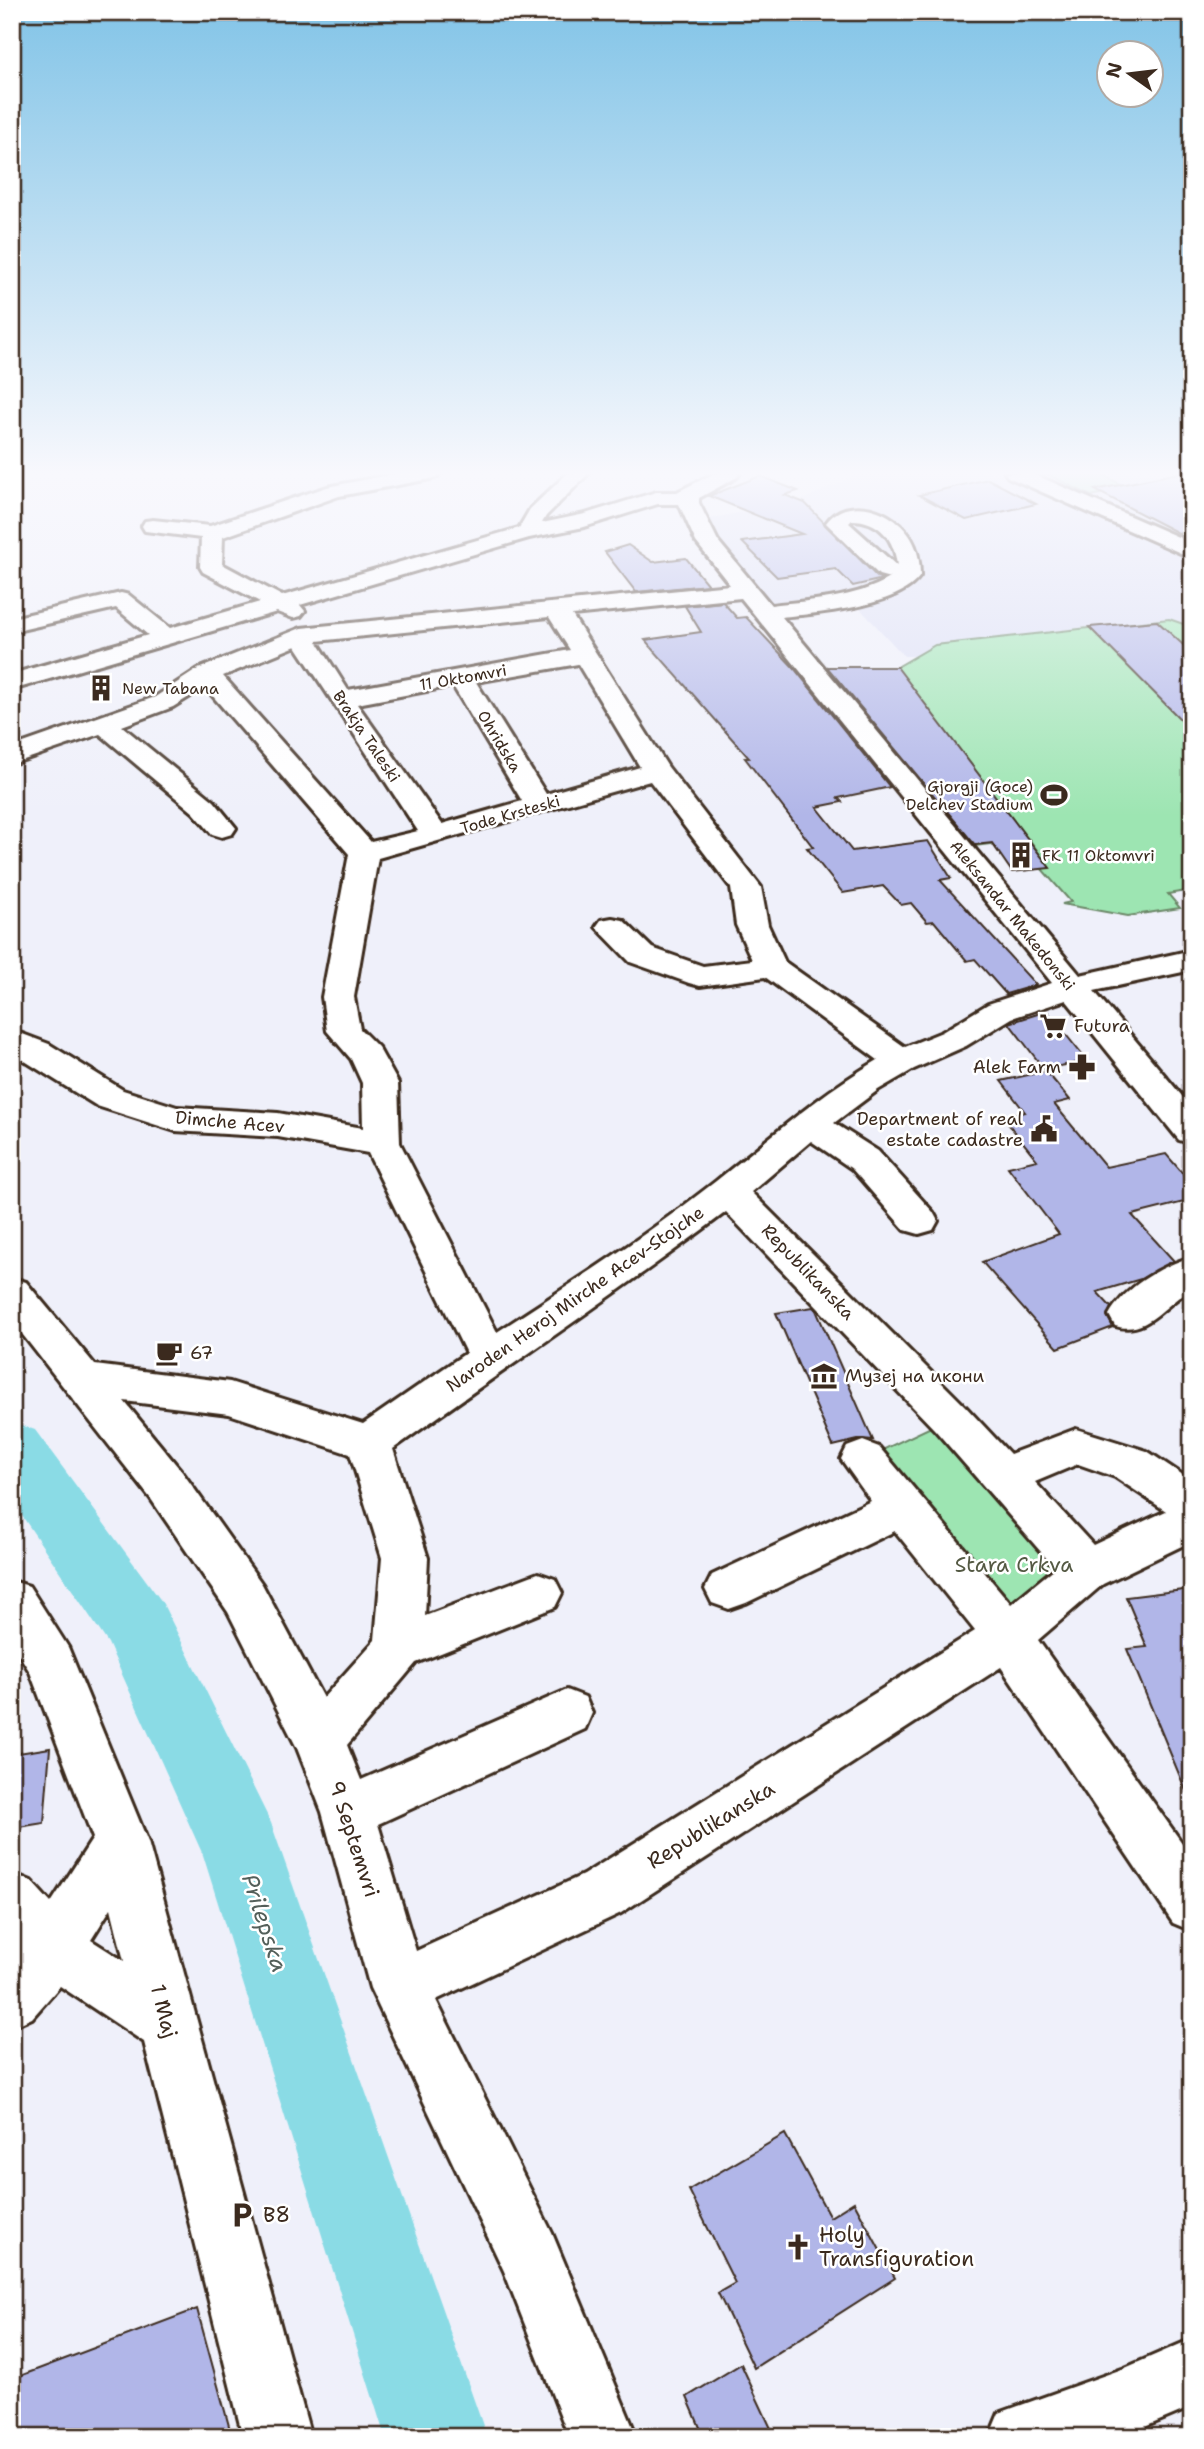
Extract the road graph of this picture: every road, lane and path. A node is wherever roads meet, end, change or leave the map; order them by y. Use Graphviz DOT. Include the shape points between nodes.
graph roads {
  1 [pos="250,587"];
  2 [pos="339,587"];
  3 [pos="746,587"];
  4 [pos="889,587"];
  5 [pos="748,590"];
  6 [pos="282,604"];
  7 [pos="558,610"];
  8 [pos="767,612"];
  9 [pos="12,625"];
  10 [pos="312,634"];
  11 [pos="167,638"];
  12 [pos="585,655"];
  13 [pos="207,674"];
  14 [pos="460,677"];
  15 [pos="12,682"];
  16 [pos="341,699"];
  17 [pos="104,724"];
  18 [pos="12,755"];
  19 [pos="656,771"];
  20 [pos="539,805"];
  21 [pos="222,828"];
  22 [pos="435,835"];
  23 [pos="365,853"];
  24 [pos="612,927"];
  25 [pos="1192,960"];
  26 [pos="771,967"];
  27 [pos="1072,988"];
  28 [pos="12,1040"];
  29 [pos="902,1061"];
  30 [pos="809,1123"];
  31 [pos="1192,1132"];
  32 [pos="382,1143"];
  33 [pos="728,1191"];
  34 [pos="919,1221"];
  35 [pos="1192,1271"];
  36 [pos="12,1292"];
  37 [pos="1129,1315"];
  38 [pos="489,1358"];
  39 [pos="81,1380"];
  40 [pos="369,1443"];
  41 [pos="863,1459"];
  42 [pos="1001,1477"];
  43 [pos="1192,1505"];
  44 [pos="902,1507"];
  45 [pos="1192,1520"];
  46 [pos="1086,1570"];
  47 [pos="729,1589"];
  48 [pos="538,1593"];
  49 [pos="12,1601"];
  50 [pos="1008,1636"];
  51 [pos="399,1648"];
  52 [pos="568,1713"];
  53 [pos="319,1740"];
  54 [pos="348,1812"];
  55 [pos="121,1842"];
  56 [pos="12,1900"];
  57 [pos="1192,1904"];
  58 [pos="54,1949"];
  59 [pos="400,1988"];
  60 [pos="12,1998"];
  61 [pos="166,2022"];
  62 [pos="1192,2372"];
  63 [pos="277,2437"];
  64 [pos="603,2437"];
  65 [pos="1023,2437"];
  1 -- 6 [label="street"];
  2 -- 6 [label="street"];
  3 -- 5 [label="street, Aleksandar Makedonski"];
  4 -- 8 [label="street" via="851,599"];
  5 -- 7 [label="street"];
  5 -- 8 [label="street, Aleksandar Makedonski"];
  6 -- 10 [label="street"];
  6 -- 11 [label="street"];
  7 -- 10 [label="street"];
  7 -- 12 [label="street"];
  8 -- 27 [label="street, Aleksandar Makedonski"];
  9 -- 11 [label="street" via="121,600"];
  10 -- 13 [label="street"];
  10 -- 16 [label="street, Brakja Taleski"];
  11 -- 15 [label="street"];
  12 -- 14 [label="street, 11 Oktomvri"];
  12 -- 19 [label="street"];
  13 -- 17 [label="street" via="164,702"];
  13 -- 23 [label="street"];
  14 -- 16 [label="street, 11 Oktomvri"];
  14 -- 20 [label="street, Ohridska"];
  16 -- 22 [label="street, Brakja Taleski"];
  17 -- 18 [label="street"];
  17 -- 21 [label="street" via="204,807"];
  19 -- 20 [label="street, Tode Krsteski"];
  19 -- 26 [label="street" via="746,887 752,925"];
  20 -- 22 [label="street, Tode Krsteski"];
  22 -- 23 [label="street, Tode Krsteski"];
  23 -- 32 [label="street" via="338,997 344,1031 366,1055 380,1083"];
  24 -- 26 [label="street" via="641,955 699,976"];
  25 -- 27 [label="street, Naroden Heroj Mirche Acev-Stojche"];
  26 -- 29 [label="street"];
  27 -- 29 [label="street, Naroden Heroj Mirche Acev-Stojche" via="1000,1011 954,1039"];
  27 -- 31 [label="street, Aleksandar Makedonski"];
  28 -- 32 [label="street, Dimche Acev" via="110,1098 174,1119 278,1125"];
  29 -- 30 [label="street, Naroden Heroj Mirche Acev-Stojche"];
  30 -- 33 [label="street, Naroden Heroj Mirche Acev-Stojche"];
  30 -- 34 [label="street" via="865,1160"];
  32 -- 38 [label="street"];
  33 -- 38 [label="street, Naroden Heroj Mirche Acev-Stojche" via="618,1273"];
  33 -- 42 [label="street, Republikanska"];
  35 -- 37 [label="street" via="1165,1285"];
  36 -- 39 [label="street, 9 Septemvri"];
  38 -- 40 [label="street, Naroden Heroj Mirche Acev-Stojche"];
  39 -- 40 [label="street" via="230,1398"];
  39 -- 53 [label="street, 9 Septemvri" via="167,1486 245,1598"];
  40 -- 51 [label="street" via="405,1558"];
  41 -- 44 [label="street"];
  42 -- 43 [label="street" via="1076,1446 1131,1464"];
  42 -- 46 [label="street, Republikanska"];
  44 -- 47 [label="street"];
  44 -- 50 [label="street"];
  45 -- 46 [label="street, Republikanska"];
  46 -- 50 [label="street, Republikanska"];
  48 -- 51 [label="street"];
  49 -- 55 [label="street, 1 Maj" via="51,1662"];
  50 -- 57 [label="street"];
  50 -- 59 [label="street, Republikanska" via="602,1894"];
  51 -- 53 [label="street"];
  52 -- 54 [label="street"];
  53 -- 54 [label="street, 9 Septemvri"];
  54 -- 59 [label="street, 9 Septemvri"];
  55 -- 58 [label="street"];
  55 -- 61 [label="street, 1 Maj"];
  56 -- 58 [label="street"];
  58 -- 60 [label="street"];
  58 -- 61 [label="street"];
  59 -- 64 [label="street, 9 Septemvri" via="530,2255"];
  61 -- 63 [label="street, 1 Maj"];
  62 -- 65 [label="street" via="1133,2399"];
}
